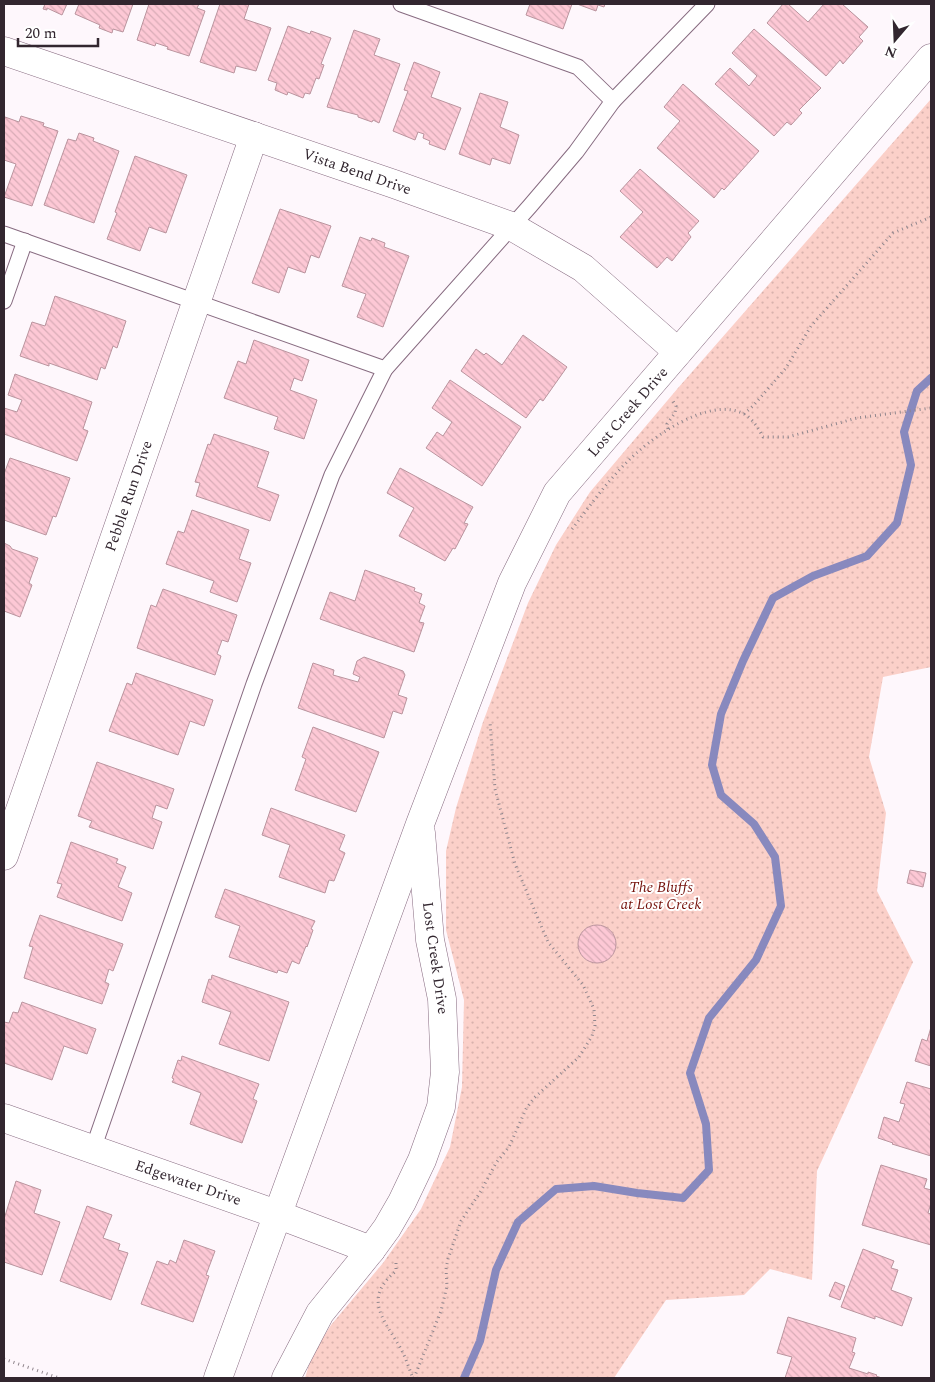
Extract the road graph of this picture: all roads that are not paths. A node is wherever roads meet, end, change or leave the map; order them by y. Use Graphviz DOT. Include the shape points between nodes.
graph roads {
  1 [pos="401,4"];
  2 [pos="707,4"];
  3 [pos="4,51"];
  4 [pos="931,58"];
  5 [pos="613,101"];
  6 [pos="254,136"];
  7 [pos="511,226"];
  8 [pos="4,234"];
  9 [pos="24,241"];
  10 [pos="4,301"];
  11 [pos="197,302"];
  12 [pos="678,352"];
  13 [pos="385,369"];
  14 [pos="420,824"];
  15 [pos="4,856"];
  16 [pos="4,1118"];
  17 [pos="93,1149"];
  18 [pos="279,1214"];
  19 [pos="371,1250"];
  20 [pos="218,1378"];
  21 [pos="286,1378"];
  1 -- 5 [label="lane" via="578,67"];
  2 -- 5 [label="lane"];
  3 -- 6 [label="street, Vista Bend Drive"];
  4 -- 12 [label="street, Lost Creek Drive"];
  5 -- 7 [label="lane" via="576,152"];
  6 -- 7 [label="street, Vista Bend Drive"];
  6 -- 11 [label="street, Pebble Run Drive"];
  7 -- 12 [label="street, Vista Bend Drive" via="583,268"];
  7 -- 13 [label="lane"];
  8 -- 9 [label="lane"];
  9 -- 10 [label="lane"];
  9 -- 11 [label="lane"];
  11 -- 13 [label="lane"];
  11 -- 15 [label="street, Pebble Run Drive"];
  12 -- 14 [label="street, Lost Creek Drive" via="558,493 512,583"];
  13 -- 17 [label="lane" via="329,484 254,684"];
  14 -- 18 [label="street, Lost Creek Drive"];
  14 -- 19 [label="street, Lost Creek Drive" via="430,940 442,999 445,1072 441,1107 422,1160 387,1228"];
  16 -- 17 [label="street, Edgewater Drive"];
  17 -- 18 [label="street, Edgewater Drive"];
  18 -- 19 [label="street, Edgewater Drive"];
  18 -- 20 [label="street, Lost Creek Drive"];
  19 -- 21 [label="street, Lost Creek Drive" via="320,1312"];
}
